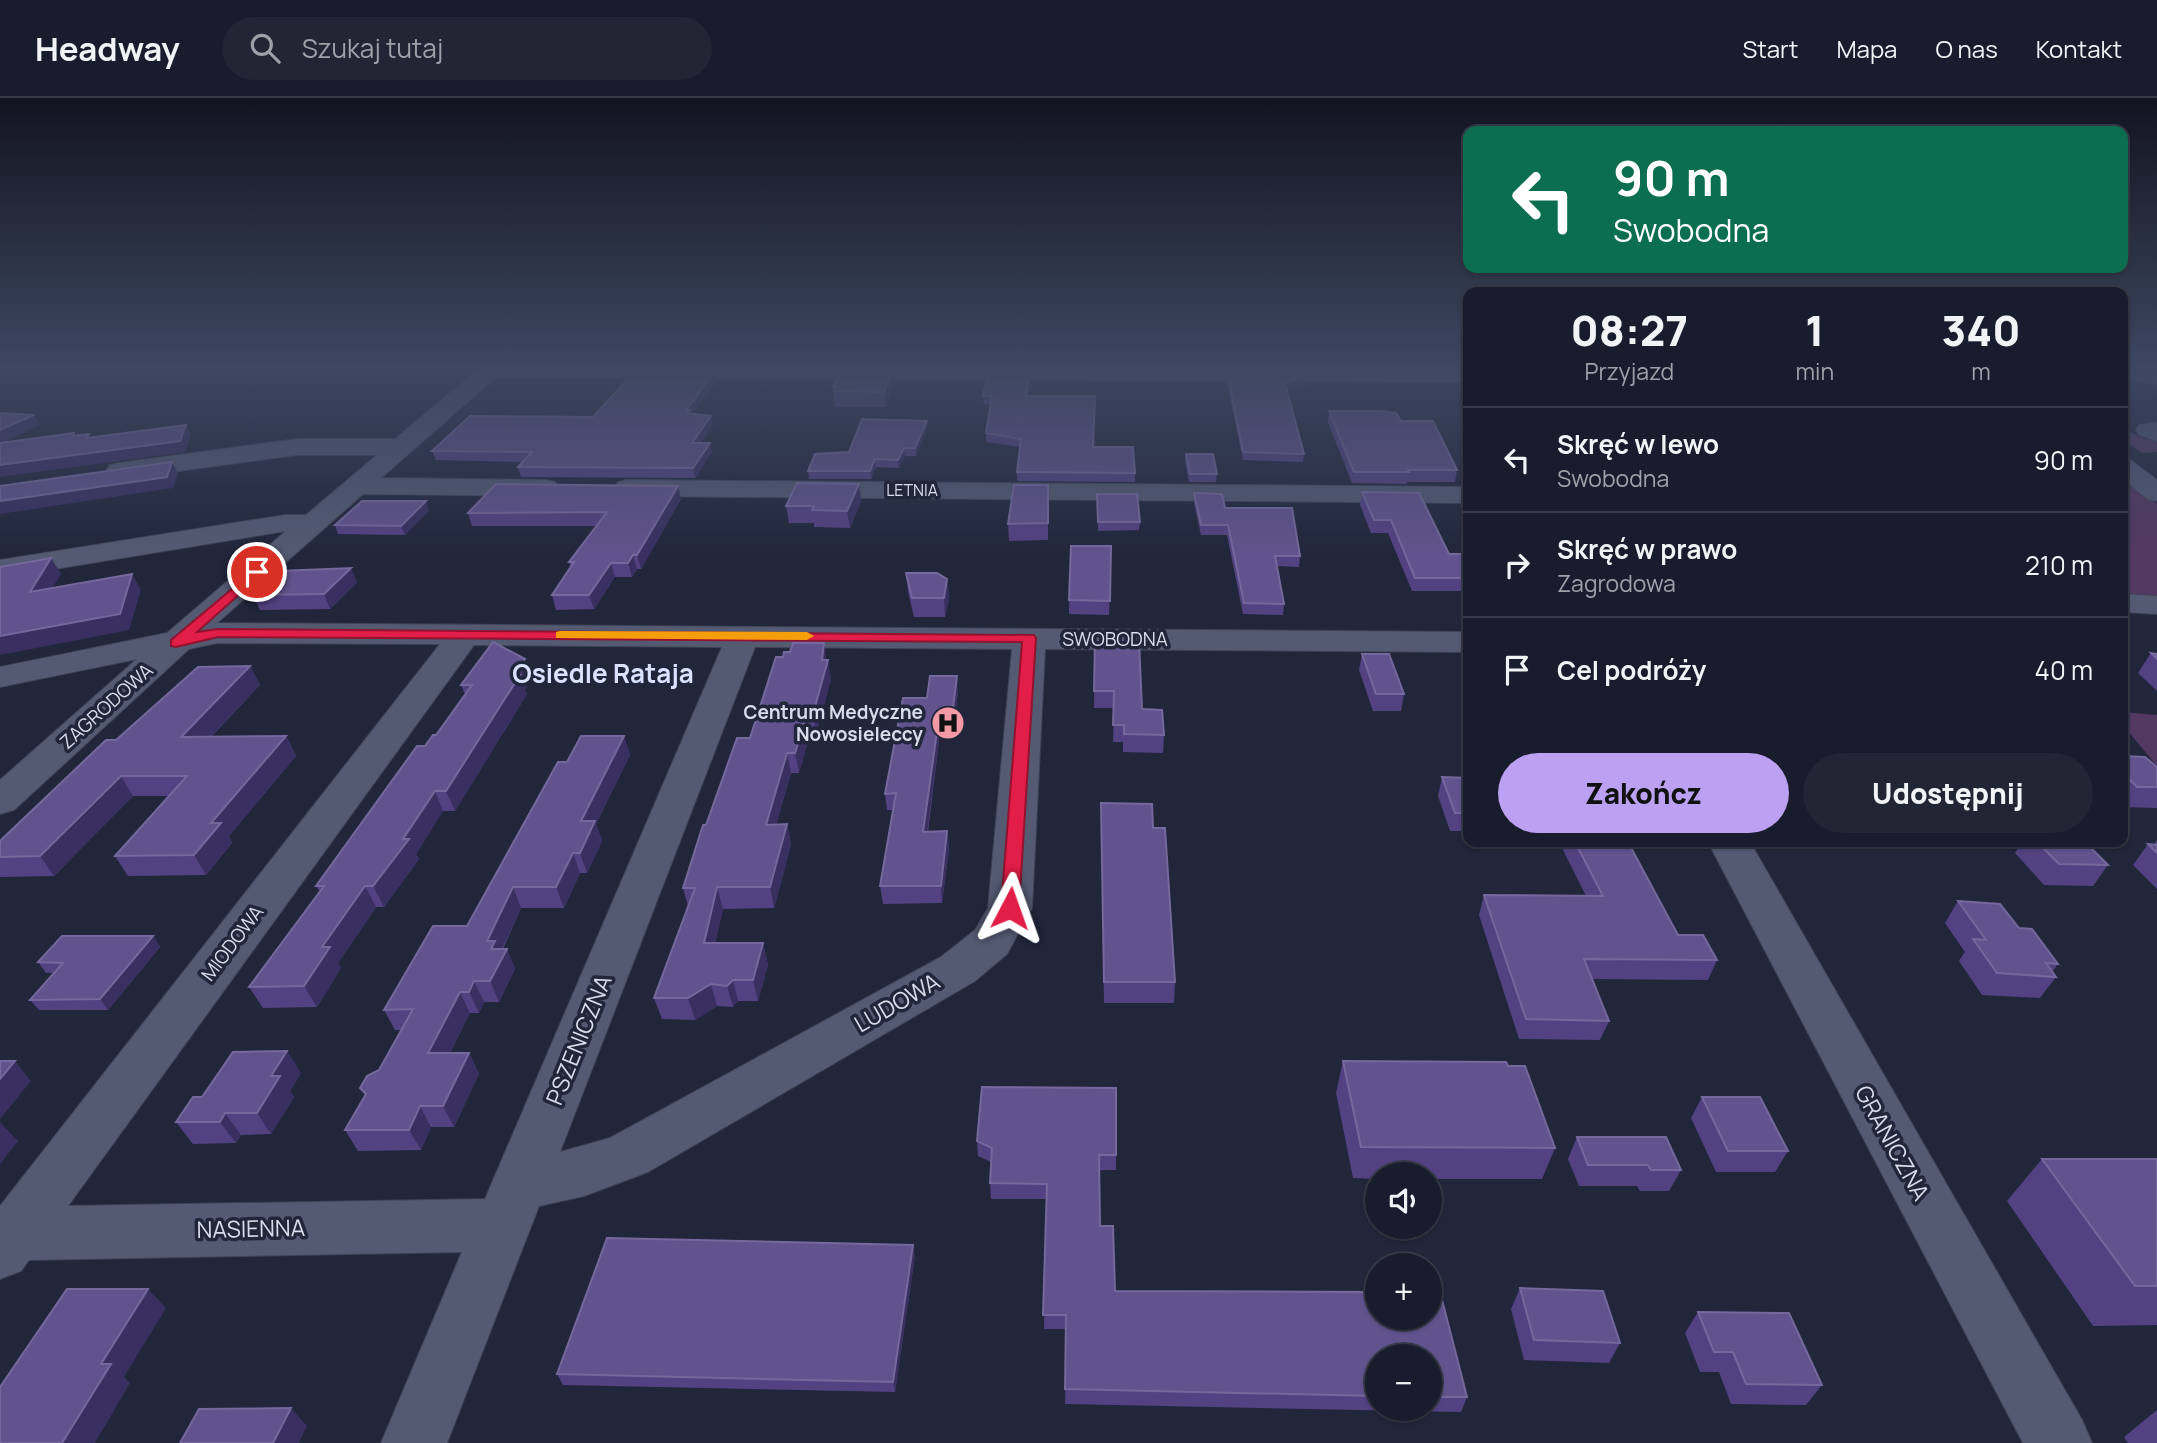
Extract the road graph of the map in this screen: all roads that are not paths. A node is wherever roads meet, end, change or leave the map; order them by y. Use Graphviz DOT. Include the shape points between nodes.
graph roads {
  1 [pos="423,429"];
  2 [pos="2155,444"];
  3 [pos="402,447"];
  4 [pos="2128,454"];
  5 [pos="2128,471"];
  6 [pos="93,475"];
  7 [pos="356,486"];
  8 [pos="578,488"];
  9 [pos="606,488"];
  10 [pos="2157,493"];
  11 [pos="1463,495"];
  12 [pos="314,523"];
  13 [pos="0,569"];
  14 [pos="2128,603"];
  15 [pos="2157,605"];
  16 [pos="465,634"];
  17 [pos="743,636"];
  18 [pos="1029,638"];
  19 [pos="1463,642"];
  20 [pos="176,643"];
  21 [pos="0,677"];
  22 [pos="0,802"];
  23 [pos="1732,847"];
  24 [pos="511,1205"];
  25 [pos="4,1240"];
  26 [pos="414,1443"];
  27 [pos="2059,1443"];
  1 -- 3 [label="street, ZAGRODOWA"];
  2 -- 4 [label="street"];
  3 -- 6 [label="street" via="297,447"];
  3 -- 7 [label="street, ZAGRODOWA"];
  5 -- 10 [label="street"];
  7 -- 8 [label="street"];
  7 -- 12 [label="street, ZAGRODOWA"];
  9 -- 11 [label="street, LETNIA"];
  12 -- 13 [label="street" via="285,523"];
  12 -- 20 [label="street, ZAGRODOWA"];
  14 -- 15 [label="street"];
  16 -- 17 [label="street, SWOBODNA"];
  16 -- 20 [label="street, SWOBODNA" via="218,633"];
  16 -- 25 [label="street, MIODOWA"];
  17 -- 18 [label="street, SWOBODNA"];
  17 -- 24 [label="street, PSZENICZNA"];
  18 -- 19 [label="street, SWOBODNA"];
  18 -- 24 [label="street, LUDOWA" via="1010,908 990,942 958,969 629,1155"];
  20 -- 21 [label="street, SWOBODNA"];
  20 -- 22 [label="street, ZAGRODOWA"];
  23 -- 27 [label="street, GRANICZNA"];
  24 -- 25 [label="street, NASIENNA"];
  24 -- 26 [label="street, PSZENICZNA"];
}
